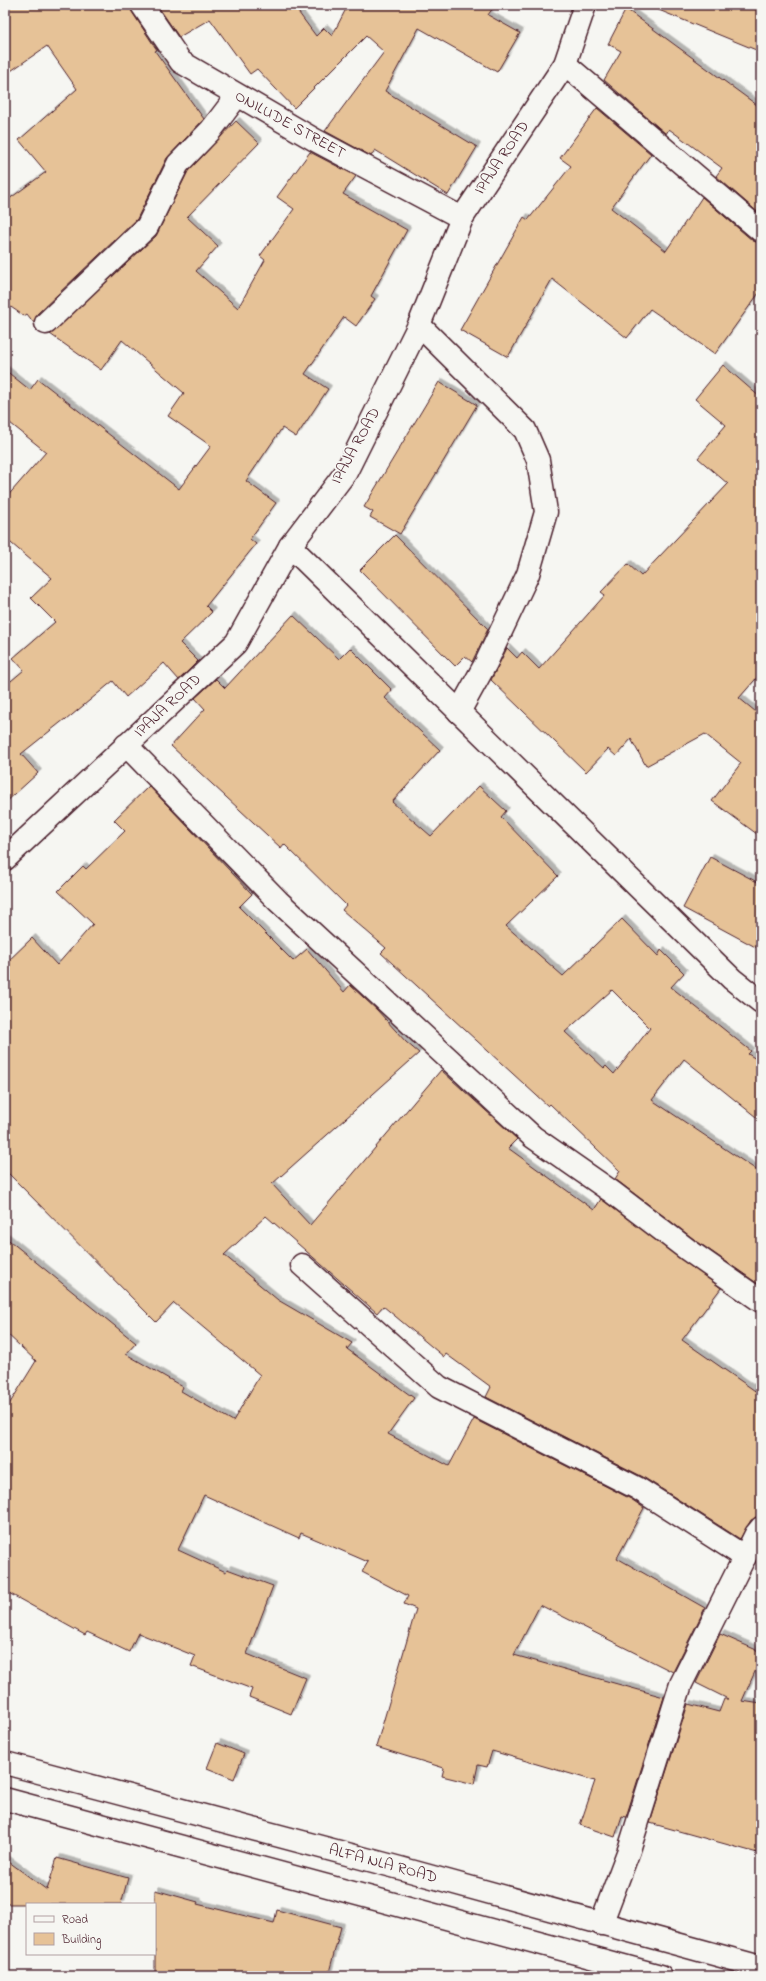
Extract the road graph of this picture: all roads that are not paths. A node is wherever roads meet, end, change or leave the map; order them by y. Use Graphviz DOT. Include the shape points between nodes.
graph roads {
  1 [pos="142,5"];
  2 [pos="585,5"];
  3 [pos="565,64"];
  4 [pos="237,96"];
  5 [pos="462,218"];
  6 [pos="761,231"];
  7 [pos="46,323"];
  8 [pos="419,325"];
  9 [pos="290,546"];
  10 [pos="459,712"];
  11 [pos="126,745"];
  12 [pos="5,859"];
  13 [pos="761,1002"];
  14 [pos="302,1265"];
  15 [pos="761,1301"];
  16 [pos="761,1528"];
  17 [pos="745,1557"];
  18 [pos="5,1763"];
  19 [pos="5,1799"];
  20 [pos="601,1924"];
  21 [pos="761,1968"];
  22 [pos="661,1976"];
  1 -- 4 [label="street, ONILUDE STREET" via="181,62"];
  2 -- 3 [label="street, IPAJA ROAD"];
  3 -- 5 [label="street, IPAJA ROAD"];
  3 -- 6 [label="street"];
  4 -- 5 [label="street, ONILUDE STREET"];
  4 -- 7 [label="street" via="211,130 178,164 147,228"];
  5 -- 8 [label="street, IPAJA ROAD"];
  8 -- 9 [label="street, IPAJA ROAD" via="346,472"];
  8 -- 10 [label="street" via="526,430 538,460 546,512 528,574 486,663"];
  9 -- 10 [label="street"];
  9 -- 11 [label="street, IPAJA ROAD" via="236,643"];
  10 -- 13 [label="street" via="732,978"];
  11 -- 12 [label="street, IPAJA ROAD"];
  11 -- 15 [label="street" via="278,901 533,1137"];
  14 -- 17 [label="street" via="440,1387 637,1488"];
  16 -- 17 [label="street"];
  17 -- 20 [label="street" via="681,1684 629,1850"];
  18 -- 20 [label="street, ALFA NLA ROAD"];
  19 -- 22 [label="street"];
  20 -- 21 [label="street, ALFA NLA ROAD"];
}
